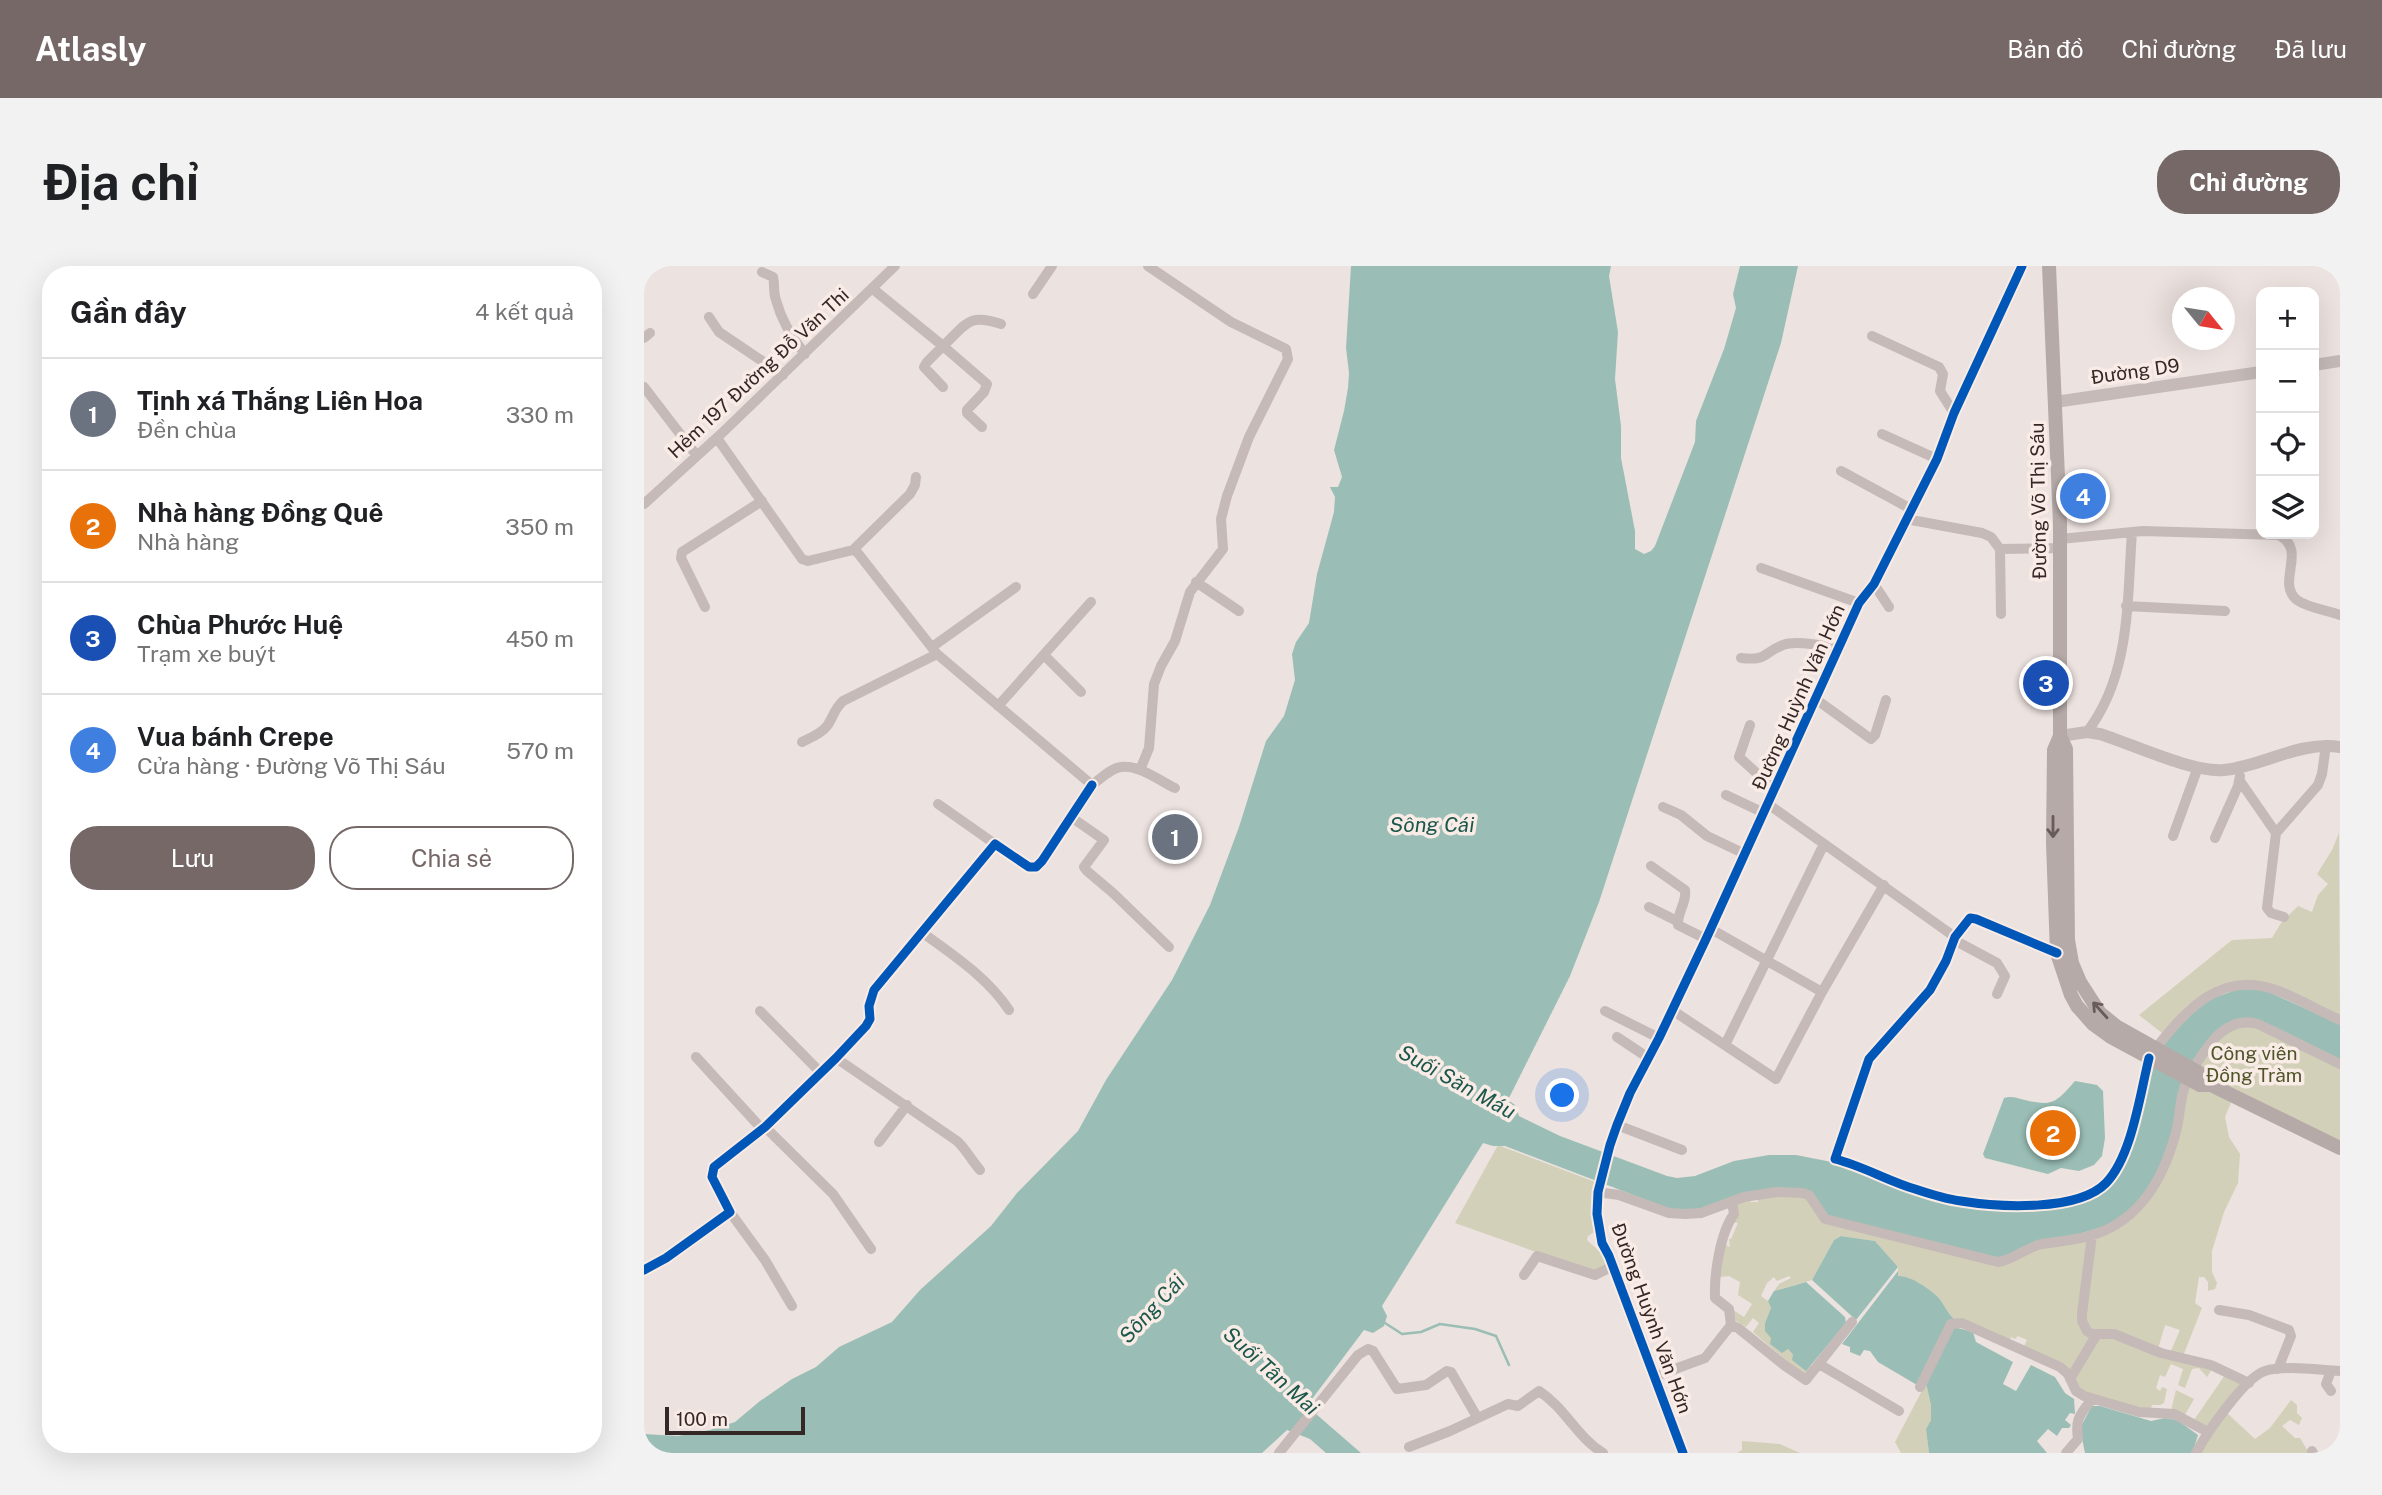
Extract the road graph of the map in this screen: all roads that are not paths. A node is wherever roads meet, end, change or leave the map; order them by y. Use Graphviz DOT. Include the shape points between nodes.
graph roads {
  1 [pos="895,266"];
  2 [pos="1052,266"];
  3 [pos="1147,266"];
  4 [pos="2022,266"];
  5 [pos="2049,266"];
  6 [pos="762,272"];
  7 [pos="873,289"];
  8 [pos="1033,294"];
  9 [pos="709,317"];
  10 [pos="1001,324"];
  11 [pos="1872,336"];
  12 [pos="943,346"];
  13 [pos="805,354"];
  14 [pos="2340,361"];
  15 [pos="2319,364"];
  16 [pos="2256,373"];
  17 [pos="783,375"];
  18 [pos="644,387"];
  19 [pos="943,387"];
  20 [pos="2055,402"];
  21 [pos="1954,412"];
  22 [pos="982,427"];
  23 [pos="1882,434"];
  24 [pos="717,438"];
  25 [pos="697,456"];
  26 [pos="1937,459"];
  27 [pos="1841,471"];
  28 [pos="915,477"];
  29 [pos="762,501"];
  30 [pos="644,504"];
  31 [pos="1909,514"];
  32 [pos="2132,532"];
  33 [pos="2060,543"];
  34 [pos="2000,549"];
  35 [pos="853,550"];
  36 [pos="1761,568"];
  37 [pos="1196,582"];
  38 [pos="1874,584"];
  39 [pos="1016,587"];
  40 [pos="1091,601"];
  41 [pos="1859,603"];
  42 [pos="2126,606"];
  43 [pos="705,607"];
  44 [pos="1889,607"];
  45 [pos="1239,611"];
  46 [pos="2225,611"];
  47 [pos="2001,614"];
  48 [pos="2340,615"];
  49 [pos="1840,649"];
  50 [pos="934,651"];
  51 [pos="1044,655"];
  52 [pos="1741,658"];
  53 [pos="1082,692"];
  54 [pos="1817,700"];
  55 [pos="1886,700"];
  56 [pos="998,706"];
  57 [pos="1750,725"];
  58 [pos="2087,732"];
  59 [pos="2060,736"];
  60 [pos="802,743"];
  61 [pos="2326,745"];
  62 [pos="2340,747"];
  63 [pos="2241,766"];
  64 [pos="2198,767"];
  65 [pos="1140,771"];
  66 [pos="2240,781"];
  67 [pos="1092,785"];
  68 [pos="1175,788"];
  69 [pos="1774,789"];
  70 [pos="1726,795"];
  71 [pos="938,804"];
  72 [pos="1663,807"];
  73 [pos="1766,809"];
  74 [pos="1071,817"];
  75 [pos="2276,833"];
  76 [pos="2174,836"];
  77 [pos="2215,838"];
  78 [pos="995,844"];
  79 [pos="1825,844"];
  80 [pos="1745,854"];
  81 [pos="1651,866"];
  82 [pos="1884,885"];
  83 [pos="1649,907"];
  84 [pos="2284,917"];
  85 [pos="1677,921"];
  86 [pos="922,933"];
  87 [pos="1708,934"];
  88 [pos="1954,939"];
  89 [pos="1168,947"];
  90 [pos="2057,953"];
  91 [pos="1767,961"];
  92 [pos="1822,992"];
  93 [pos="1997,995"];
  94 [pos="1009,1010"];
  95 [pos="1672,1010"];
  96 [pos="760,1011"];
  97 [pos="1605,1011"];
  98 [pos="2340,1020"];
  99 [pos="1617,1037"];
  100 [pos="1659,1038"];
  101 [pos="1725,1045"];
  102 [pos="2152,1053"];
  103 [pos="696,1057"];
  104 [pos="1647,1057"];
  105 [pos="836,1058"];
  106 [pos="2340,1064"];
  107 [pos="821,1073"];
  108 [pos="2191,1074"];
  109 [pos="907,1105"];
  110 [pos="1617,1125"];
  111 [pos="763,1128"];
  112 [pos="879,1142"];
  113 [pos="2340,1148"];
  114 [pos="1682,1150"];
  115 [pos="981,1170"];
  116 [pos="1598,1192"];
  117 [pos="1732,1202"];
  118 [pos="730,1212"];
  119 [pos="2092,1235"];
  120 [pos="871,1249"];
  121 [pos="1613,1266"];
  122 [pos="644,1270"];
  123 [pos="1524,1275"];
  124 [pos="792,1306"];
  125 [pos="2219,1310"];
  126 [pos="1852,1322"];
  127 [pos="1731,1325"];
  128 [pos="2097,1334"];
  129 [pos="1819,1364"];
  130 [pos="2278,1369"];
  131 [pos="2336,1371"];
  132 [pos="1653,1377"];
  133 [pos="2070,1379"];
  134 [pos="2249,1383"];
  135 [pos="1920,1387"];
  136 [pos="2331,1391"];
  137 [pos="2092,1399"];
  138 [pos="1899,1411"];
  139 [pos="1477,1417"];
  140 [pos="2208,1432"];
  141 [pos="1409,1447"];
  142 [pos="1279,1453"];
  143 [pos="1603,1453"];
  144 [pos="1683,1453"];
  145 [pos="2066,1453"];
  146 [pos="2196,1453"];
  1 -- 7 [label="street, Hẻm 197 Đường Đỗ Văn Thi"];
  2 -- 8 [label="street"];
  3 -- 37 [label="street" via="1289,353 1227,496 1221,519 1223,549"];
  4 -- 21 [label="street, Đường Huỳnh Văn Hớn"];
  5 -- 20 [label="main road, Đường Võ Thị Sáu"];
  6 -- 13 [label="street" via="773,277 782,315 793,341"];
  7 -- 12 [label="street"];
  7 -- 13 [label="street, Hẻm 197 Đường Đỗ Văn Thi"];
  9 -- 17 [label="street" via="719,332"];
  10 -- 12 [label="street" via="971,320"];
  11 -- 21 [label="street" via="1939,367 1943,374 1940,391"];
  12 -- 19 [label="street" via="924,367"];
  12 -- 22 [label="street" via="987,384 967,410"];
  13 -- 17 [label="street, Hẻm 197 Đường Đỗ Văn Thi"];
  14 -- 15 [label="street"];
  16 -- 20 [label="street, Đường D9"];
  17 -- 24 [label="street, Hẻm 197 Đường Đỗ Văn Thi"];
  18 -- 25 [label="street"];
  20 -- 33 [label="main road, Đường Võ Thị Sáu"];
  21 -- 26 [label="street, Đường Huỳnh Văn Hớn"];
  23 -- 26 [label="street"];
  24 -- 25 [label="street, Hẻm 197 Đường Đỗ Văn Thi"];
  24 -- 29 [label="street"];
  25 -- 30 [label="street, Hẻm 197 Đường Đỗ Văn Thi"];
  26 -- 31 [label="street, Đường Huỳnh Văn Hớn"];
  27 -- 31 [label="street"];
  28 -- 35 [label="street" via="910,494"];
  29 -- 35 [label="street" via="804,560"];
  29 -- 43 [label="street" via="682,552"];
  31 -- 34 [label="street" via="1982,533"];
  31 -- 38 [label="street, Đường Huỳnh Văn Hớn"];
  32 -- 33 [label="street"];
  32 -- 42 [label="street"];
  32 -- 48 [label="street" via="2278,535 2291,547 2293,595"];
  33 -- 34 [label="street"];
  33 -- 59 [label="main road, Đường Võ Thị Sáu"];
  34 -- 47 [label="street"];
  35 -- 50 [label="street"];
  36 -- 41 [label="street"];
  37 -- 45 [label="street"];
  37 -- 65 [label="street" via="1154,684 1149,748"];
  38 -- 41 [label="street, Đường Huỳnh Văn Hớn"];
  38 -- 44 [label="street"];
  39 -- 50 [label="street"];
  40 -- 51 [label="street"];
  41 -- 49 [label="street, Đường Huỳnh Văn Hớn"];
  42 -- 46 [label="street"];
  42 -- 58 [label="street" via="2118,670"];
  49 -- 52 [label="street" via="1786,643 1757,660"];
  49 -- 54 [label="street, Đường Huỳnh Văn Hớn"];
  50 -- 56 [label="street"];
  50 -- 60 [label="street" via="842,701 822,732"];
  51 -- 53 [label="street"];
  51 -- 56 [label="street"];
  54 -- 55 [label="street" via="1871,739"];
  54 -- 69 [label="street, Đường Huỳnh Văn Hớn"];
  56 -- 67 [label="street"];
  57 -- 69 [label="street" via="1739,757"];
  58 -- 59 [label="street"];
  58 -- 64 [label="street"];
  59 -- 90 [label="main road, Đường Võ Thị Sáu, one-way" via="2054,750"];
  102 -- 59 [label="main road, Đường Võ Thị Sáu, one-way" via="2100,1013 2072,963 2066,749"];
  61 -- 62 [label="street"];
  61 -- 63 [label="street"];
  61 -- 75 [label="street" via="2318,785"];
  63 -- 64 [label="street"];
  63 -- 66 [label="street"];
  64 -- 76 [label="street"];
  65 -- 67 [label="street" via="1120,767"];
  65 -- 68 [label="street"];
  66 -- 75 [label="street"];
  66 -- 77 [label="street"];
  67 -- 74 [label="street"];
  69 -- 73 [label="street, Đường Huỳnh Văn Hớn"];
  70 -- 73 [label="street"];
  71 -- 78 [label="street"];
  72 -- 80 [label="street"];
  73 -- 79 [label="street"];
  73 -- 80 [label="street, Đường Huỳnh Văn Hớn"];
  74 -- 78 [label="street" via="1036,867"];
  74 -- 89 [label="street" via="1104,840 1084,867"];
  75 -- 84 [label="street" via="2267,908"];
  78 -- 86 [label="street"];
  79 -- 82 [label="street"];
  79 -- 91 [label="street"];
  80 -- 87 [label="street, Đường Huỳnh Văn Hớn"];
  81 -- 85 [label="street" via="1685,890"];
  82 -- 88 [label="street"];
  82 -- 92 [label="street"];
  83 -- 85 [label="street"];
  85 -- 87 [label="street" via="1680,927"];
  86 -- 94 [label="street" via="985,980"];
  86 -- 105 [label="street" via="874,990 870,1019"];
  87 -- 91 [label="street"];
  87 -- 95 [label="street, Đường Huỳnh Văn Hớn"];
  88 -- 90 [label="street" via="1970,918"];
  88 -- 93 [label="street" via="1999,965 2005,976"];
  88 -- 102 [label="street" via="1930,990 1869,1059 1835,1158 1912,1188 1961,1201 2038,1204 2082,1197 2106,1183 2121,1158"];
  90 -- 102 [label="main road, Đường Võ Thị Sáu" via="2077,1006 2093,1024 2111,1037"];
  91 -- 92 [label="street"];
  91 -- 101 [label="street"];
  92 -- 101 [label="street" via="1776,1079"];
  95 -- 100 [label="street, Đường Huỳnh Văn Hớn"];
  95 -- 101 [label="street"];
  96 -- 107 [label="street"];
  97 -- 100 [label="street"];
  98 -- 102 [label="street" via="2278,990 2242,984 2224,988 2191,1007"];
  99 -- 104 [label="street"];
  100 -- 104 [label="street, Đường Huỳnh Văn Hớn"];
  102 -- 108 [label="main road"];
  103 -- 111 [label="street"];
  104 -- 110 [label="street, Đường Huỳnh Văn Hớn"];
  105 -- 107 [label="street"];
  105 -- 109 [label="street"];
  106 -- 108 [label="street" via="2258,1024 2244,1022 2224,1031"];
  107 -- 111 [label="street"];
  108 -- 113 [label="main road" via="2205,1076 2211,1085"];
  108 -- 119 [label="street" via="2173,1142 2151,1191 2125,1220"];
  109 -- 112 [label="street"];
  109 -- 115 [label="street" via="964,1147"];
  110 -- 114 [label="street"];
  110 -- 116 [label="street, Đường Huỳnh Văn Hớn"];
  111 -- 118 [label="street" via="712,1172"];
  111 -- 120 [label="street" via="833,1194"];
  116 -- 117 [label="street" via="1677,1213 1701,1213"];
  116 -- 121 [label="street, Đường Huỳnh Văn Hớn" via="1598,1224"];
  117 -- 119 [label="street" via="1777,1192 1802,1193 1810,1195 1825,1219 1997,1262 2035,1245"];
  117 -- 127 [label="street" via="1734,1213 1724,1232 1714,1287 1715,1298 1729,1308"];
  118 -- 122 [label="street"];
  118 -- 124 [label="street" via="770,1266"];
  119 -- 128 [label="street" via="2082,1321 2087,1331"];
  121 -- 123 [label="street" via="1595,1275 1537,1256"];
  121 -- 132 [label="street, Đường Huỳnh Văn Hớn"];
  125 -- 130 [label="street" via="2290,1330"];
  126 -- 129 [label="street"];
  127 -- 129 [label="street" via="1802,1379"];
  127 -- 132 [label="street" via="1705,1358"];
  128 -- 133 [label="street"];
  128 -- 134 [label="street" via="2114,1334 2166,1355 2210,1365"];
  129 -- 138 [label="street"];
  130 -- 131 [label="street"];
  130 -- 134 [label="street" via="2260,1373"];
  131 -- 136 [label="street" via="2326,1384"];
  132 -- 144 [label="street, Đường Huỳnh Văn Hớn"];
  133 -- 135 [label="street" via="2053,1363 1959,1323 1951,1324"];
  133 -- 137 [label="street" via="2080,1394"];
  134 -- 140 [label="street"];
  137 -- 140 [label="street" via="2139,1412 2174,1414"];
  137 -- 145 [label="street" via="2078,1418 2078,1438"];
  139 -- 141 [label="street"];
  139 -- 142 [label="street" via="1451,1372 1426,1385 1397,1389 1370,1349 1358,1355"];
  139 -- 143 [label="street" via="1508,1404 1518,1406 1539,1391"];
  140 -- 146 [label="street"];
}
